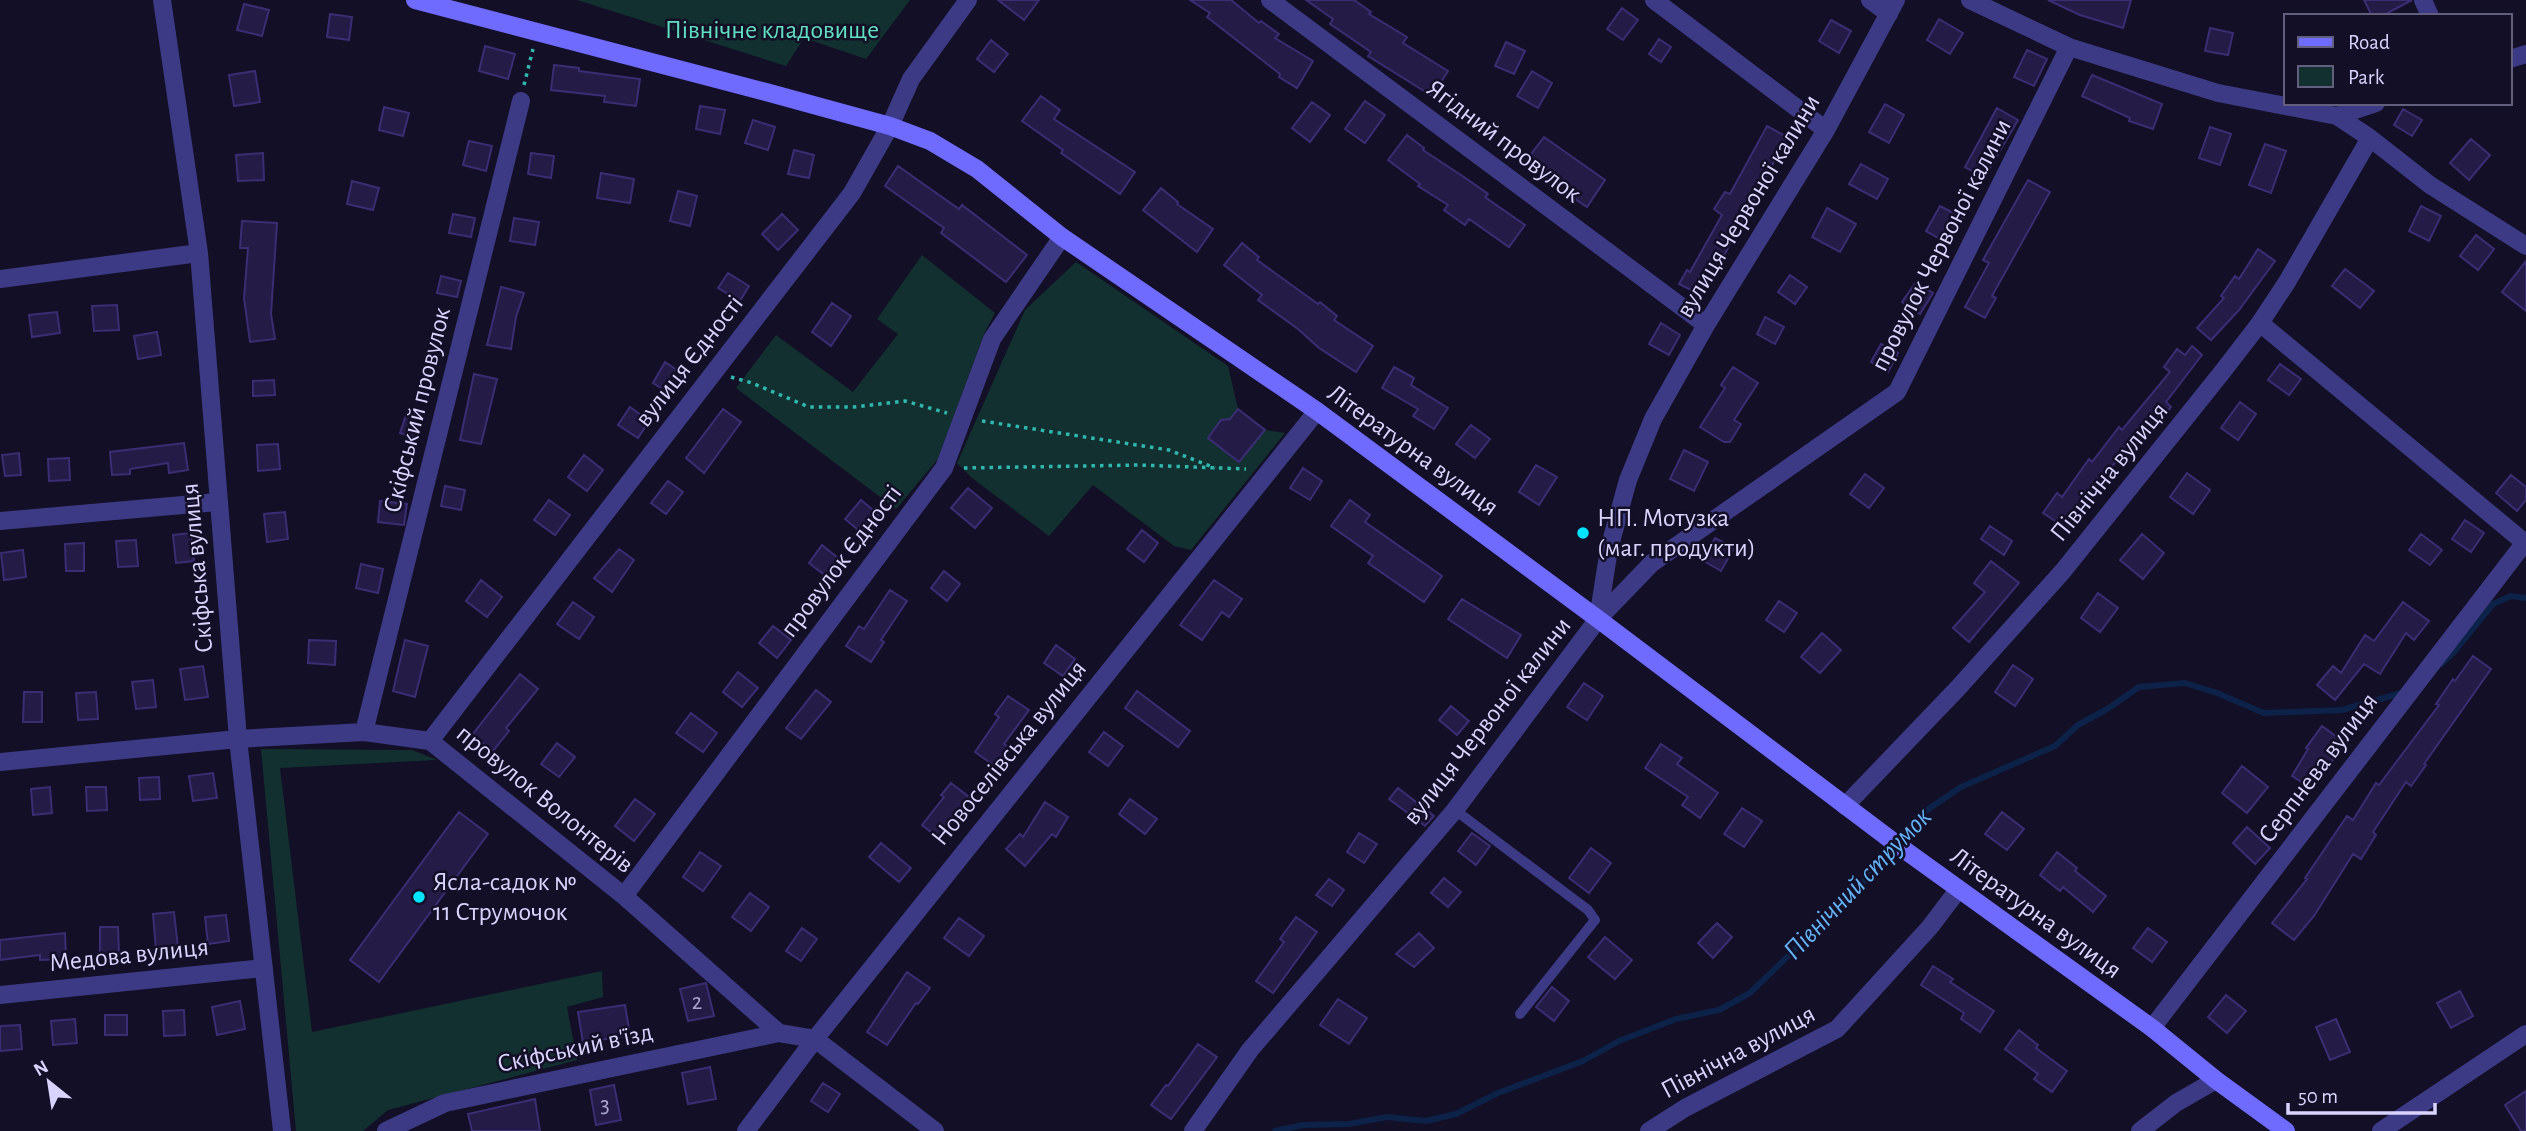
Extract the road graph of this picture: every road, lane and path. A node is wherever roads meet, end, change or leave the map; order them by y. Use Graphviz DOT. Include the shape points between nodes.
graph roads {
  1 [pos="162,0"];
  2 [pos="415,0"];
  3 [pos="968,0"];
  4 [pos="1270,0"];
  5 [pos="1654,0"];
  6 [pos="1870,0"];
  7 [pos="1970,0"];
  8 [pos="1892,7"];
  9 [pos="537,33"];
  10 [pos="2069,47"];
  11 [pos="521,101"];
  12 [pos="2370,105"];
  13 [pos="2337,116"];
  14 [pos="890,126"];
  15 [pos="1826,130"];
  16 [pos="2370,138"];
  17 [pos="1062,237"];
  18 [pos="2526,246"];
  19 [pos="199,253"];
  20 [pos="0,279"];
  21 [pos="2260,323"];
  22 [pos="1706,325"];
  23 [pos="707,380"];
  24 [pos="1317,411"];
  25 [pos="963,418"];
  26 [pos="944,468"];
  27 [pos="1216,468"];
  28 [pos="1269,469"];
  29 [pos="217,502"];
  30 [pos="0,521"];
  31 [pos="2525,541"];
  32 [pos="1598,619"];
  33 [pos="364,732"];
  34 [pos="238,739"];
  35 [pos="430,741"];
  36 [pos="0,762"];
  37 [pos="1845,806"];
  38 [pos="1455,810"];
  39 [pos="1958,890"];
  40 [pos="624,896"];
  41 [pos="264,968"];
  42 [pos="0,995"];
  43 [pos="1520,1014"];
  44 [pos="2152,1028"];
  45 [pos="779,1033"];
  46 [pos="2526,1034"];
  47 [pos="815,1039"];
  48 [pos="2216,1080"];
  49 [pos="282,1131"];
  50 [pos="386,1131"];
  51 [pos="746,1131"];
  52 [pos="935,1131"];
  53 [pos="1193,1131"];
  54 [pos="1650,1131"];
  55 [pos="2140,1131"];
  56 [pos="2286,1131"];
  57 [pos="2381,1131"];
  1 -- 19 [label="street, Скіфська вулиця"];
  2 -- 9 [label="street, Літературна вулиця"];
  3 -- 14 [label="street, вулиця Єдності" via="911,79"];
  4 -- 22 [label="street, Ягідний провулок"];
  5 -- 15 [label="street"];
  6 -- 8 [label="street"];
  7 -- 10 [label="street"];
  8 -- 15 [label="street, вулиця Червоної калини"];
  9 -- 11 [label="path"];
  9 -- 14 [label="street, Літературна вулиця"];
  10 -- 13 [label="street" via="2218,93"];
  10 -- 32 [label="street, провулок Червоної калини" via="1898,392 1652,563"];
  11 -- 33 [label="street, Скіфський провулок"];
  12 -- 13 [label="street"];
  13 -- 16 [label="street"];
  14 -- 17 [label="street, Літературна вулиця" via="930,141 977,169"];
  14 -- 23 [label="street, вулиця Єдності" via="852,193"];
  15 -- 22 [label="street, вулиця Червоної калини"];
  16 -- 18 [label="street" via="2430,185"];
  16 -- 21 [label="street, Північна вулиця"];
  17 -- 24 [label="street, Літературна вулиця"];
  17 -- 25 [label="street, провулок Єдності" via="992,339"];
  19 -- 20 [label="street"];
  19 -- 29 [label="street, Скіфська вулиця"];
  21 -- 31 [label="street"];
  21 -- 37 [label="street, Північна вулиця" via="2063,571"];
  22 -- 32 [label="street, вулиця Червоної калини" via="1653,419 1628,480 1609,549"];
  23 -- 25 [label="path" via="728,377 752,383 809,407 905,401"];
  23 -- 35 [label="street, вулиця Єдності"];
  24 -- 28 [label="street, Новоселівська вулиця"];
  24 -- 32 [label="street, Літературна вулиця"];
  25 -- 26 [label="street, провулок Єдності"];
  25 -- 27 [label="path" via="1169,450"];
  26 -- 27 [label="path"];
  26 -- 40 [label="street, провулок Єдності"];
  27 -- 28 [label="path"];
  28 -- 47 [label="street, Новоселівська вулиця"];
  29 -- 30 [label="street"];
  29 -- 34 [label="street, Скіфська вулиця"];
  31 -- 44 [label="street, Серпнева вулиця"];
  32 -- 37 [label="street, Літературна вулиця"];
  32 -- 38 [label="street, вулиця Червоної калини"];
  33 -- 34 [label="street, провулок Волонтерів"];
  33 -- 35 [label="street, провулок Волонтерів"];
  34 -- 36 [label="street, провулок Волонтерів"];
  34 -- 41 [label="street, Скіфська вулиця"];
  35 -- 40 [label="street, провулок Волонтерів"];
  37 -- 39 [label="street, Літературна вулиця"];
  38 -- 43 [label="lane" via="1588,910 1595,920"];
  38 -- 53 [label="street, вулиця Червоної калини" via="1250,1049"];
  39 -- 44 [label="street, Літературна вулиця"];
  39 -- 54 [label="street, Північна вулиця" via="1837,1029"];
  40 -- 45 [label="street, провулок Волонтерів"];
  41 -- 42 [label="street, Медова вулиця"];
  41 -- 49 [label="street, Скіфська вулиця"];
  44 -- 48 [label="street, Літературна вулиця"];
  45 -- 47 [label="street"];
  45 -- 50 [label="street, Скіфський в'їзд" via="444,1103"];
  46 -- 57 [label="street"];
  47 -- 51 [label="street, Новоселівська вулиця"];
  47 -- 52 [label="street"];
  48 -- 55 [label="street"];
  48 -- 56 [label="street, Літературна вулиця"];
}
